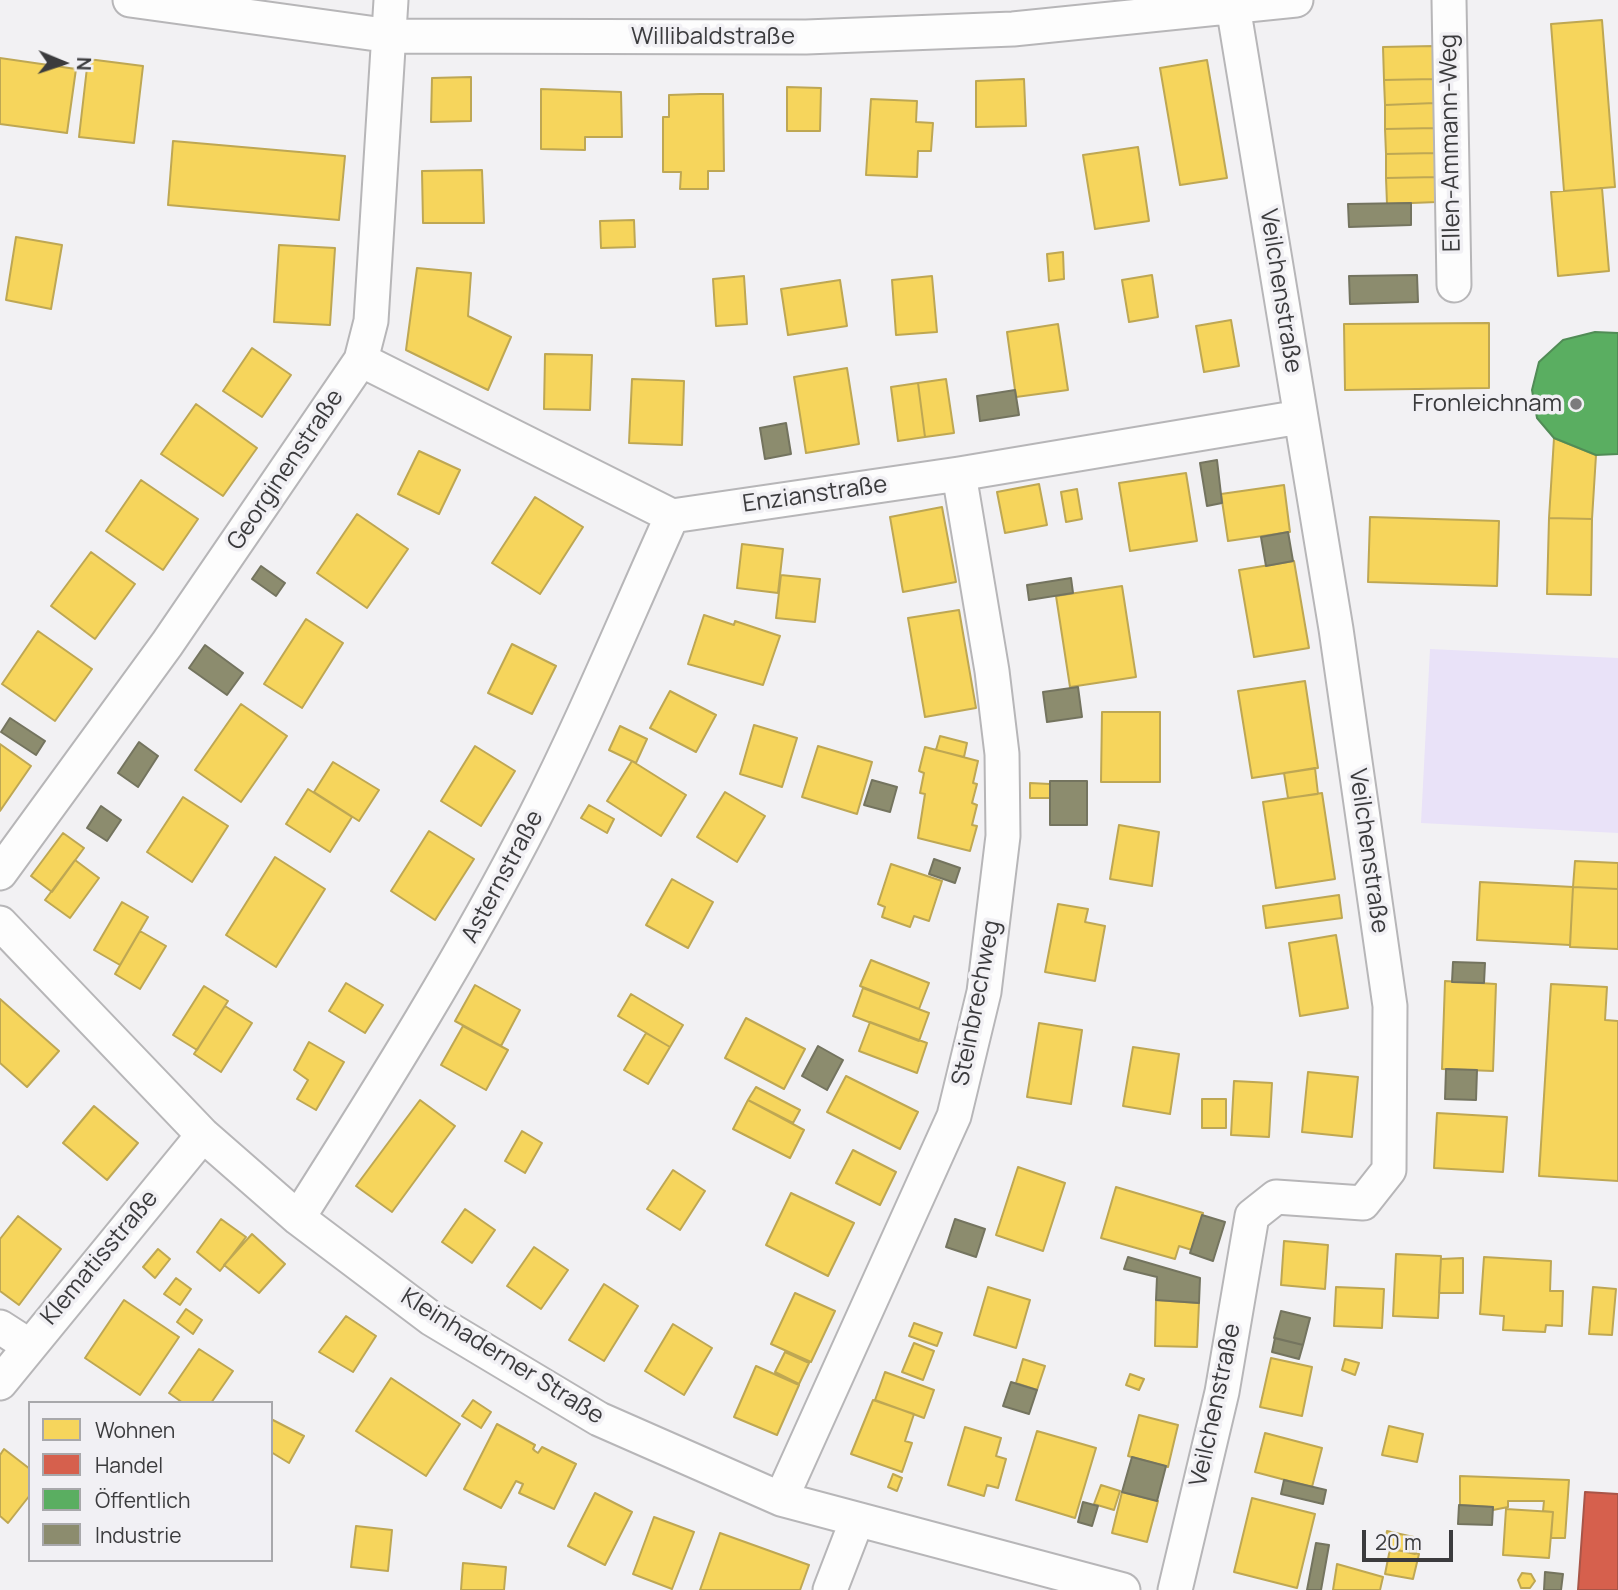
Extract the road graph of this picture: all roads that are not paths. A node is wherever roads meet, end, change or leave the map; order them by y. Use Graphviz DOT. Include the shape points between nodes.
graph roads {
  1 [pos="130,0"];
  2 [pos="391,0"];
  3 [pos="1296,0"];
  4 [pos="1448,0"];
  5 [pos="1233,4"];
  6 [pos="391,36"];
  7 [pos="1454,285"];
  8 [pos="361,360"];
  9 [pos="1300,417"];
  10 [pos="959,474"];
  11 [pos="672,516"];
  12 [pos="0,873"];
  13 [pos="0,923"];
  14 [pos="203,1135"];
  15 [pos="298,1218"];
  16 [pos="0,1327"];
  17 [pos="28,1345"];
  18 [pos="0,1383"];
  19 [pos="781,1499"];
  20 [pos="856,1520"];
  21 [pos="830,1590"];
  22 [pos="1123,1590"];
  23 [pos="1175,1590"];
  1 -- 6 [label="street, Willibaldstraße"];
  2 -- 6 [label="street, Georginenstraße"];
  3 -- 5 [label="street, Willibaldstraße"];
  4 -- 7 [label="street, Ellen-Ammann-Weg"];
  5 -- 6 [label="street, Willibaldstraße" via="1013,29 806,37"];
  5 -- 9 [label="street, Veilchenstraße"];
  6 -- 8 [label="street, Georginenstraße" via="371,321"];
  8 -- 11 [label="street"];
  8 -- 12 [label="street, Georginenstraße" via="167,644"];
  9 -- 10 [label="street, Enzianstraße"];
  9 -- 23 [label="street, Veilchenstraße" via="1390,1006 1389,1170 1363,1203 1276,1197 1252,1216 1222,1392"];
  10 -- 11 [label="street, Enzianstraße"];
  10 -- 19 [label="street, Steinbrechweg" via="1002,754 1003,836 984,992 954,1116"];
  11 -- 15 [label="street, Asternstraße" via="537,813 464,951"];
  13 -- 14 [label="street, Kleinhaderner Straße"];
  14 -- 15 [label="street, Kleinhaderner Straße"];
  14 -- 17 [label="street, Klematisstraße"];
  15 -- 19 [label="street, Kleinhaderner Straße" via="432,1320 599,1419"];
  16 -- 17 [label="street"];
  17 -- 18 [label="street, Klematisstraße"];
  19 -- 20 [label="street, Kleinhaderner Straße"];
  20 -- 21 [label="street"];
  20 -- 22 [label="street, Kleinhaderner Straße"];
}
